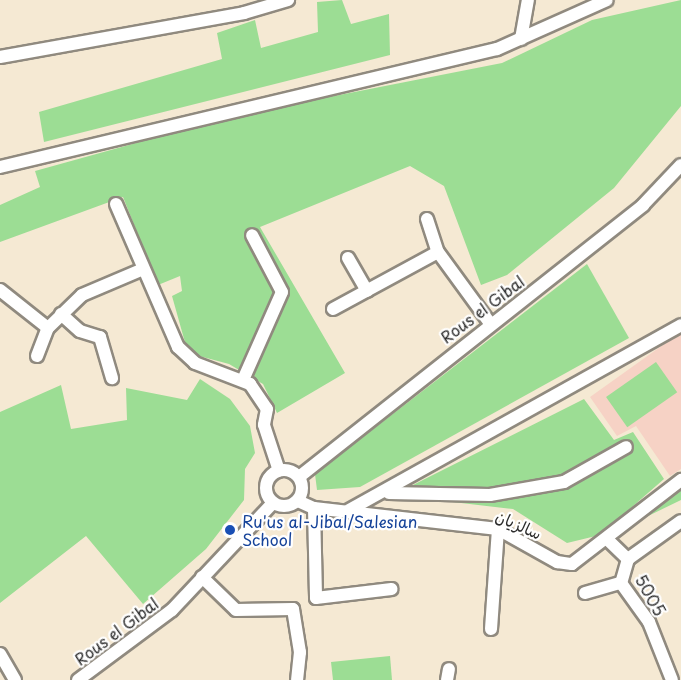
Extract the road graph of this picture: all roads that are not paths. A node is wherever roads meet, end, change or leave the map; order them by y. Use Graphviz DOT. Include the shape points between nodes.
graph roads {
  1 [pos="288,0"];
  2 [pos="528,0"];
  3 [pos="607,0"];
  4 [pos="521,39"];
  5 [pos="0,57"];
  6 [pos="681,165"];
  7 [pos="0,167"];
  8 [pos="116,204"];
  9 [pos="427,219"];
  10 [pos="252,235"];
  11 [pos="438,252"];
  12 [pos="348,258"];
  13 [pos="141,270"];
  14 [pos="0,290"];
  15 [pos="367,291"];
  16 [pos="333,309"];
  17 [pos="61,314"];
  18 [pos="489,322"];
  19 [pos="681,326"];
  20 [pos="48,328"];
  21 [pos="37,356"];
  22 [pos="112,378"];
  23 [pos="243,380"];
  24 [pos="626,447"];
  25 [pos="279,471"];
  26 [pos="299,477"];
  27 [pos="681,480"];
  28 [pos="388,493"];
  29 [pos="298,501"];
  30 [pos="273,503"];
  31 [pos="314,508"];
  32 [pos="348,510"];
  33 [pos="678,527"];
  34 [pos="498,529"];
  35 [pos="608,540"];
  36 [pos="627,559"];
  37 [pos="202,577"];
  38 [pos="621,583"];
  39 [pos="391,589"];
  40 [pos="585,594"];
  41 [pos="491,629"];
  42 [pos="0,654"];
  43 [pos="15,680"];
  44 [pos="78,680"];
  45 [pos="297,680"];
  46 [pos="672,680"];
  1 -- 5 [label="street" via="244,13"];
  2 -- 4 [label="street"];
  3 -- 4 [label="street"];
  4 -- 7 [label="street"];
  6 -- 18 [label="street, Rous el Gibal" via="642,206"];
  8 -- 13 [label="street"];
  9 -- 11 [label="street"];
  10 -- 23 [label="street" via="282,292"];
  11 -- 15 [label="street"];
  11 -- 18 [label="street"];
  12 -- 15 [label="street"];
  13 -- 17 [label="street" via="82,295"];
  13 -- 23 [label="street" via="178,347 195,363"];
  14 -- 20 [label="street"];
  15 -- 16 [label="street"];
  17 -- 20 [label="street"];
  17 -- 22 [label="street" via="80,331 100,337"];
  18 -- 26 [label="street, Rous el Gibal"];
  19 -- 28 [label="street"];
  20 -- 21 [label="street"];
  23 -- 25 [label="street" via="267,409 264,425"];
  24 -- 28 [label="street" via="564,482 490,495"];
  25 -- 26 [label="street"];
  25 -- 30 [label="street" via="266,485"];
  26 -- 29 [label="street" via="303,489"];
  27 -- 35 [label="street, سالزيان" via="639,508"];
  28 -- 32 [label="street"];
  29 -- 30 [label="street" via="285,507"];
  29 -- 31 [label="street"];
  30 -- 37 [label="street, Rous el Gibal"];
  31 -- 32 [label="street, سالزيان"];
  31 -- 39 [label="street" via="316,598"];
  32 -- 34 [label="street, سالزيان"];
  33 -- 36 [label="street"];
  34 -- 35 [label="street, سالزيان" via="564,564 580,561"];
  34 -- 41 [label="street"];
  35 -- 36 [label="street"];
  36 -- 38 [label="street, 5005"];
  37 -- 44 [label="street, Rous el Gibal" via="172,610"];
  37 -- 45 [label="street" via="236,610 293,609 300,652"];
  38 -- 40 [label="street"];
  38 -- 46 [label="street, 5005" via="649,622"];
  42 -- 43 [label="street"];
}
